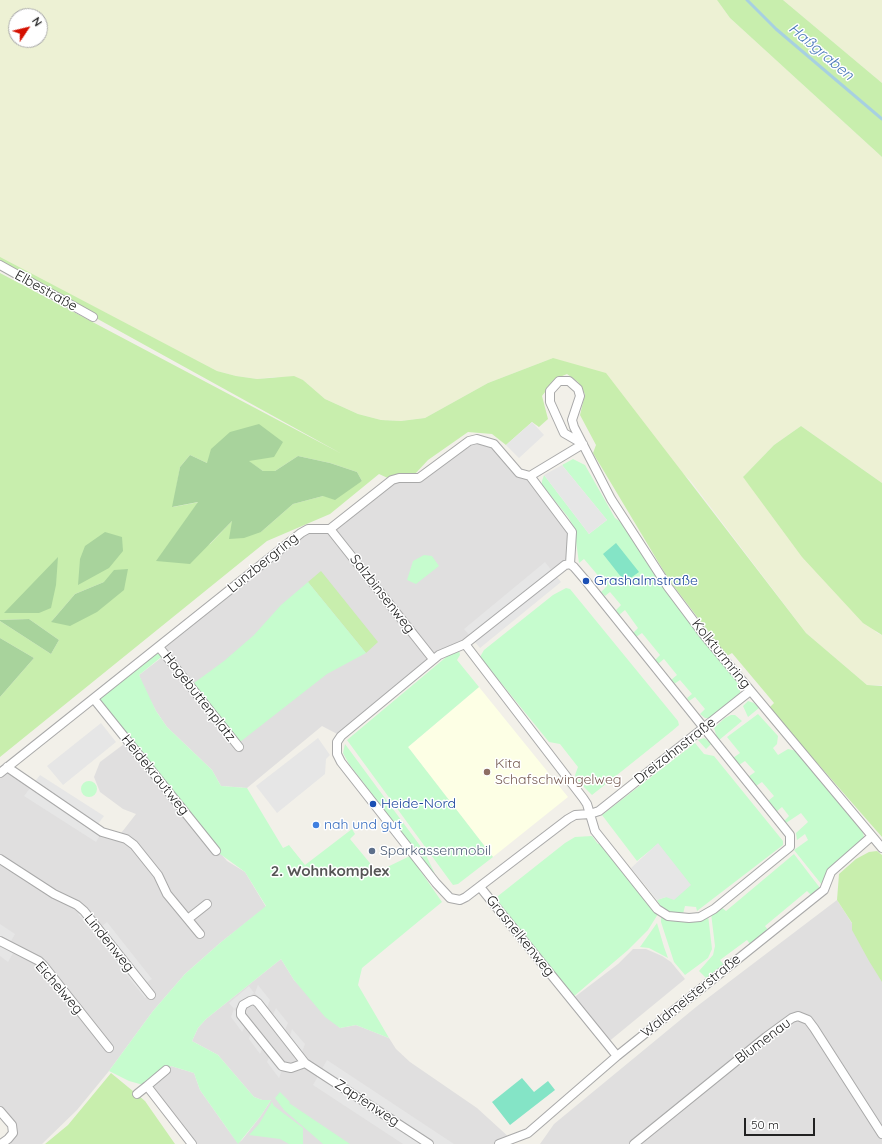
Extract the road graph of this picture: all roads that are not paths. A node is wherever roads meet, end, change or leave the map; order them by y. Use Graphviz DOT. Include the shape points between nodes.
graph roads {
  1 [pos="0,266"];
  2 [pos="93,317"];
  3 [pos="583,444"];
  4 [pos="530,476"];
  5 [pos="330,529"];
  6 [pos="570,564"];
  7 [pos="465,644"];
  8 [pos="159,647"];
  9 [pos="433,659"];
  10 [pos="750,691"];
  11 [pos="94,699"];
  12 [pos="704,729"];
  13 [pos="239,747"];
  14 [pos="7,768"];
  15 [pos="0,773"];
  16 [pos="590,814"];
  17 [pos="872,836"];
  18 [pos="882,848"];
  19 [pos="216,851"];
  20 [pos="0,859"];
  21 [pos="480,887"];
  22 [pos="207,904"];
  23 [pos="188,920"];
  24 [pos="200,934"];
  25 [pos="0,941"];
  26 [pos="151,995"];
  27 [pos="109,1048"];
  28 [pos="618,1056"];
  29 [pos="306,1063"];
  30 [pos="166,1070"];
  31 [pos="148,1086"];
  32 [pos="137,1094"];
  33 [pos="0,1111"];
  34 [pos="3,1119"];
  35 [pos="882,1134"];
  36 [pos="1,1144"];
  37 [pos="192,1144"];
  38 [pos="429,1144"];
  39 [pos="499,1144"];
  40 [pos="634,1144"];
  1 -- 2 [label="street, Elbestraße"];
  3 -- 3 [label="street, Kolkturmring" via="572,420 580,396 578,389 569,381 559,382 550,391 550,402 564,433"];
  3 -- 4 [label="street"];
  3 -- 10 [label="street, Kolkturmring" via="611,499 668,587"];
  4 -- 5 [label="street" via="519,473 494,444 477,439 469,441 419,478 399,478 388,483"];
  4 -- 6 [label="street" via="572,532"];
  5 -- 8 [label="street, Lunzbergring" via="308,529 301,533"];
  5 -- 9 [label="street, Salzbinsenweg"];
  6 -- 7 [label="street" via="565,565"];
  6 -- 12 [label="street"];
  7 -- 9 [label="street" via="447,650"];
  7 -- 16 [label="street" via="583,798"];
  8 -- 11 [label="street, Lunzbergring"];
  8 -- 13 [label="street, Hagebuttenplatz"];
  9 -- 21 [label="street, Grasnelkenweg" via="341,736 336,746 337,754 445,894 460,900"];
  10 -- 12 [label="street, Dreizahnstraße"];
  10 -- 17 [label="street, Kolkturmring"];
  11 -- 14 [label="street, Lunzbergring"];
  11 -- 19 [label="street, Heidekrautweg"];
  12 -- 16 [label="street, Dreizahnstraße" via="599,811"];
  12 -- 16 [label="street" via="790,835 790,848 714,909 700,917 677,917 664,914 657,909 595,831"];
  14 -- 15 [label="street, Lunzbergring"];
  14 -- 23 [label="street" via="102,832 126,839 134,845"];
  16 -- 21 [label="street, Dreizahnstraße" via="568,818"];
  17 -- 18 [label="street, Kolkturmring"];
  17 -- 28 [label="street, Waldmeisterstraße" via="831,872 824,890"];
  20 -- 26 [label="street, Lindenweg" via="84,911"];
  21 -- 28 [label="street, Grasnelkenweg"];
  22 -- 23 [label="street"];
  23 -- 24 [label="street"];
  25 -- 27 [label="street, Eichelweg" via="39,961"];
  28 -- 39 [label="street, Waldmeisterstraße" via="528,1133"];
  29 -- 29 [label="street, Zapfenweg" via="258,1003 250,1000 244,1005 240,1010 242,1015 282,1066 291,1068"];
  29 -- 38 [label="street, Zapfenweg"];
  30 -- 31 [label="street"];
  31 -- 32 [label="street"];
  31 -- 37 [label="street"];
  33 -- 34 [label="street"];
  34 -- 36 [label="street" via="12,1125 13,1132"];
  35 -- 40 [label="street, Blumenau" via="814,1028 808,1020 798,1016 766,1037"];
}
